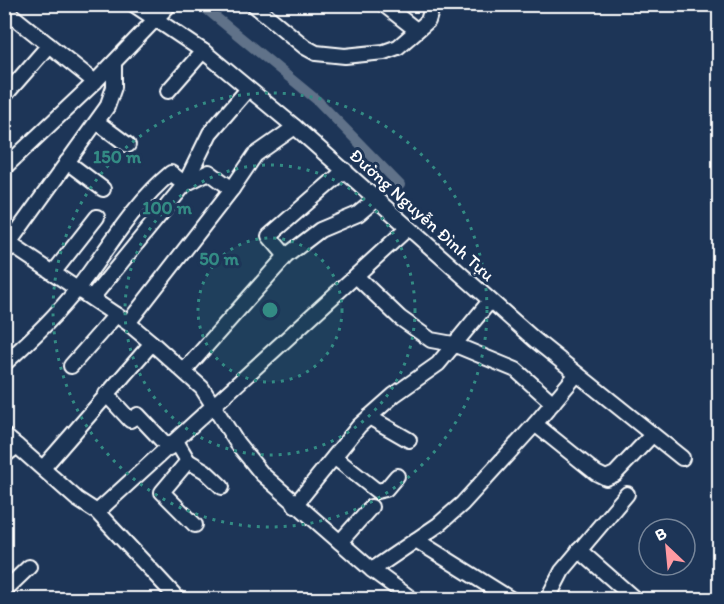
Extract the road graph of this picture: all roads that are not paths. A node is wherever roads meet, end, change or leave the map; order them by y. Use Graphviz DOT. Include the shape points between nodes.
graph roads {
  1 [pos="134,4"];
  2 [pos="170,4"];
  3 [pos="253,4"];
  4 [pos="383,4"];
  5 [pos="433,4"];
  6 [pos="4,9"];
  7 [pos="155,21"];
  8 [pos="415,29"];
  9 [pos="49,45"];
  10 [pos="203,51"];
  11 [pos="114,64"];
  12 [pos="95,82"];
  13 [pos="248,89"];
  14 [pos="168,92"];
  15 [pos="7,93"];
  16 [pos="97,122"];
  17 [pos="296,127"];
  18 [pos="128,145"];
  19 [pos="67,162"];
  20 [pos="5,166"];
  21 [pos="345,170"];
  22 [pos="185,184"];
  23 [pos="103,189"];
  24 [pos="232,189"];
  25 [pos="376,199"];
  26 [pos="97,217"];
  27 [pos="408,228"];
  28 [pos="7,241"];
  29 [pos="286,256"];
  30 [pos="53,273"];
  31 [pos="357,277"];
  32 [pos="77,289"];
  33 [pos="92,298"];
  34 [pos="490,301"];
  35 [pos="116,315"];
  36 [pos="128,323"];
  37 [pos="153,343"];
  38 [pos="453,344"];
  39 [pos="4,364"];
  40 [pos="71,366"];
  41 [pos="184,371"];
  42 [pos="577,374"];
  43 [pos="106,394"];
  44 [pos="552,403"];
  45 [pos="214,406"];
  46 [pos="369,417"];
  47 [pos="536,424"];
  48 [pos="4,435"];
  49 [pos="652,435"];
  50 [pos="409,440"];
  51 [pos="172,444"];
  52 [pos="17,446"];
  53 [pos="4,456"];
  54 [pos="334,457"];
  55 [pos="682,458"];
  56 [pos="188,462"];
  57 [pos="43,468"];
  58 [pos="397,476"];
  59 [pos="222,487"];
  60 [pos="627,494"];
  61 [pos="295,505"];
  62 [pos="371,507"];
  63 [pos="97,512"];
  64 [pos="195,525"];
  65 [pos="416,540"];
  66 [pos="340,542"];
  67 [pos="579,550"];
  68 [pos="29,567"];
  69 [pos="372,570"];
  70 [pos="8,582"];
  71 [pos="178,600"];
  72 [pos="413,600"];
  73 [pos="512,600"];
  74 [pos="547,600"];
  75 [pos="636,600"];
  1 -- 7 [label="street, Đường Nguyễn Đình Tựu"];
  2 -- 7 [label="street"];
  3 -- 8 [label="street" via="305,47 327,55 384,52 398,47"];
  4 -- 8 [label="street"];
  5 -- 8 [label="street" via="428,21"];
  6 -- 9 [label="street"];
  7 -- 10 [label="street, Đường Nguyễn Đình Tựu"];
  7 -- 11 [label="street"];
  9 -- 12 [label="street"];
  9 -- 15 [label="street"];
  10 -- 13 [label="street, Đường Nguyễn Đình Tựu"];
  10 -- 14 [label="street"];
  11 -- 12 [label="street"];
  11 -- 16 [label="street" via="112,97"];
  12 -- 20 [label="street"];
  13 -- 17 [label="street, Đường Nguyễn Đình Tựu"];
  13 -- 22 [label="street" via="210,133"];
  16 -- 18 [label="street"];
  16 -- 19 [label="street"];
  17 -- 21 [label="street, Đường Nguyễn Đình Tựu"];
  17 -- 24 [label="street" via="255,155"];
  19 -- 23 [label="street"];
  19 -- 28 [label="street"];
  21 -- 25 [label="street, Đường Nguyễn Đình Tựu"];
  21 -- 29 [label="street" via="269,236"];
  22 -- 24 [label="street" via="209,172"];
  22 -- 32 [label="street" via="171,173 150,190"];
  22 -- 33 [label="street"];
  24 -- 36 [label="street"];
  25 -- 27 [label="street, Đường Nguyễn Đình Tựu"];
  25 -- 29 [label="street" via="358,214 320,230"];
  26 -- 30 [label="street"];
  27 -- 31 [label="street"];
  27 -- 34 [label="street, Đường Nguyễn Đình Tựu"];
  28 -- 30 [label="street"];
  29 -- 41 [label="street"];
  30 -- 32 [label="street"];
  31 -- 38 [label="street" via="400,318 431,340"];
  31 -- 45 [label="street"];
  32 -- 33 [label="street"];
  32 -- 39 [label="street" via="40,332"];
  33 -- 35 [label="street"];
  34 -- 38 [label="street"];
  34 -- 42 [label="street, Đường Nguyễn Đình Tựu"];
  35 -- 36 [label="street"];
  35 -- 40 [label="street"];
  36 -- 37 [label="street"];
  37 -- 41 [label="street"];
  37 -- 43 [label="street"];
  38 -- 44 [label="street" via="516,370"];
  38 -- 46 [label="street" via="438,364"];
  41 -- 45 [label="street"];
  42 -- 44 [label="street"];
  42 -- 49 [label="street, Đường Nguyễn Đình Tựu"];
  43 -- 51 [label="street" via="130,420 138,415"];
  43 -- 57 [label="street"];
  44 -- 47 [label="street"];
  45 -- 51 [label="street"];
  45 -- 61 [label="street" via="262,474"];
  46 -- 50 [label="street"];
  46 -- 54 [label="street"];
  47 -- 49 [label="street" via="606,478 615,474"];
  47 -- 65 [label="street" via="461,504"];
  48 -- 52 [label="street"];
  49 -- 55 [label="street, Đường Nguyễn Đình Tựu"];
  51 -- 56 [label="street"];
  51 -- 63 [label="street"];
  52 -- 53 [label="street"];
  52 -- 57 [label="street"];
  54 -- 58 [label="street" via="377,491 386,489"];
  54 -- 61 [label="street"];
  56 -- 59 [label="street"];
  56 -- 64 [label="street" via="162,492"];
  57 -- 63 [label="street"];
  60 -- 67 [label="street"];
  61 -- 66 [label="street"];
  62 -- 66 [label="street"];
  63 -- 71 [label="street"];
  65 -- 69 [label="street"];
  65 -- 73 [label="street"];
  66 -- 69 [label="street"];
  67 -- 74 [label="street"];
  67 -- 75 [label="street"];
  68 -- 70 [label="street"];
  69 -- 72 [label="street"];
}
